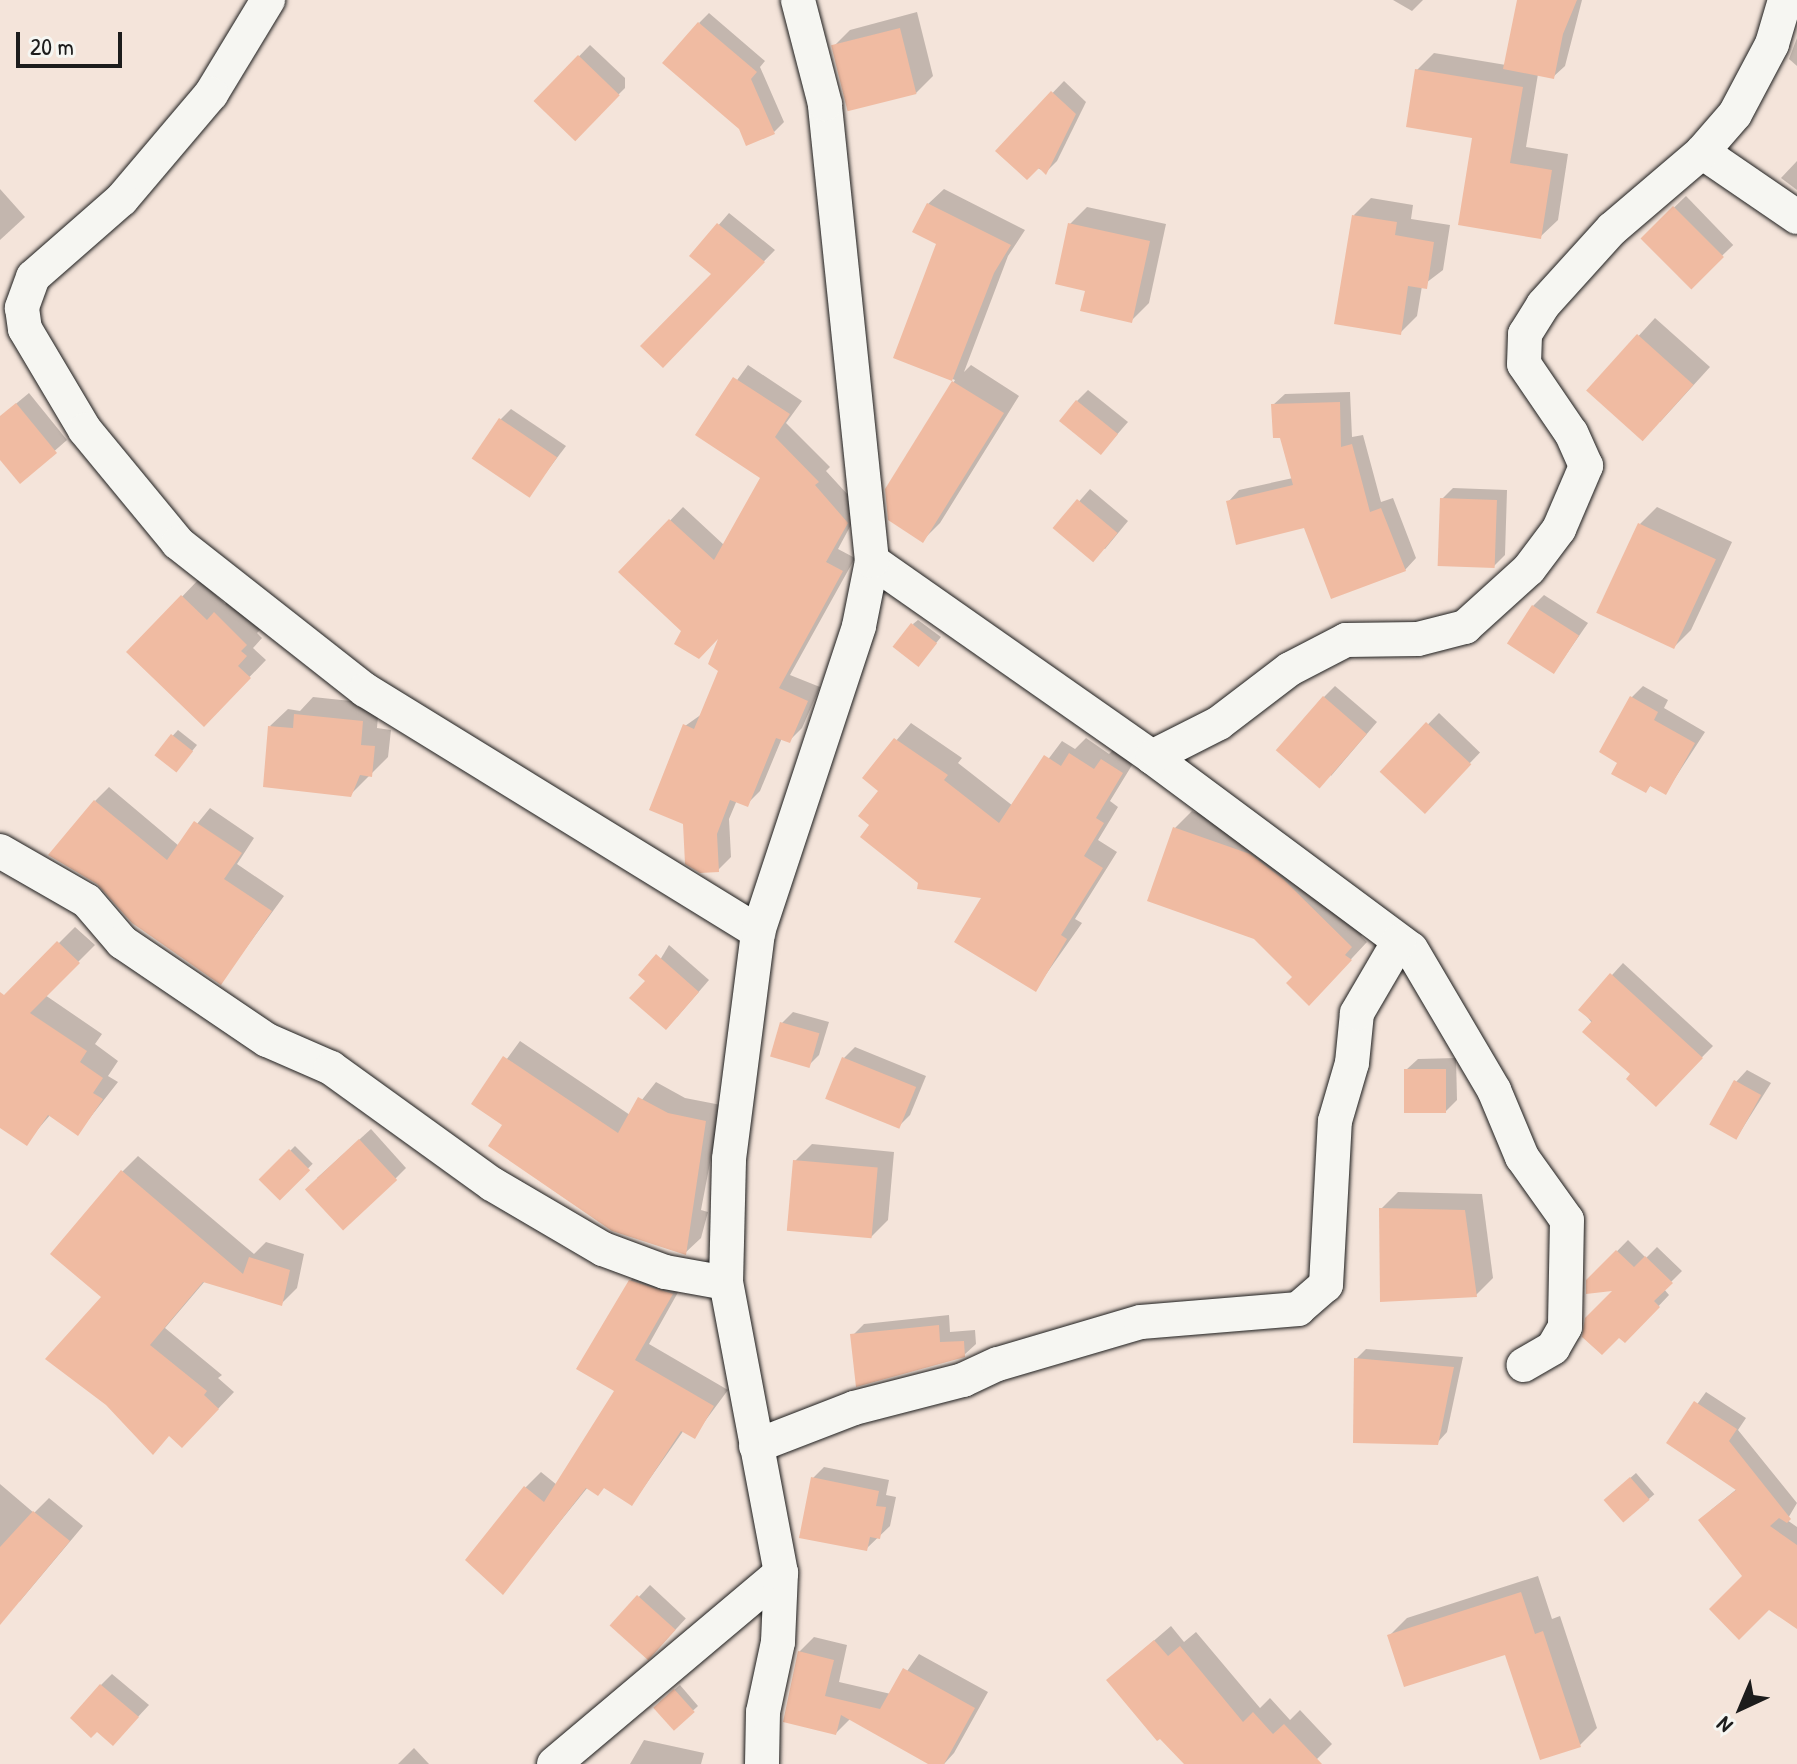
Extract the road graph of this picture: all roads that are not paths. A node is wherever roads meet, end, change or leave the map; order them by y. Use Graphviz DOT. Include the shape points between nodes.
graph roads {
  1 [pos="268,0"];
  2 [pos="798,0"];
  3 [pos="1785,0"];
  4 [pos="1702,152"];
  5 [pos="1797,217"];
  6 [pos="872,561"];
  7 [pos="1152,757"];
  8 [pos="0,851"];
  9 [pos="758,932"];
  10 [pos="1399,941"];
  11 [pos="726,1283"];
  12 [pos="1524,1365"];
  13 [pos="756,1446"];
  14 [pos="781,1573"];
  15 [pos="554,1764"];
  16 [pos="762,1764"];
  1 -- 9 [label="street" via="211,94 122,199 33,277 22,308 25,329 85,430 178,543 365,690"];
  2 -- 6 [label="street" via="825,104"];
  3 -- 4 [label="street" via="1772,44 1735,114"];
  4 -- 5 [label="street"];
  4 -- 7 [label="street" via="1612,229 1543,305 1525,334 1524,364 1564,421 1586,466 1559,529 1529,569 1465,627 1418,639 1346,640 1290,669 1219,723"];
  6 -- 7 [label="street"];
  6 -- 9 [label="street" via="859,626"];
  7 -- 10 [label="street"];
  8 -- 11 [label="street" via="87,901 122,942 267,1040 331,1068 492,1184 603,1249 665,1272"];
  9 -- 11 [label="street" via="729,1159"];
  10 -- 12 [label="street" via="1411,949 1494,1090 1522,1157 1567,1220 1565,1327 1553,1348"];
  10 -- 13 [label="street" via="1357,1013 1352,1063 1335,1121 1326,1285 1298,1309 1141,1322 998,1364 963,1380 854,1408"];
  11 -- 13 [label="street"];
  13 -- 14 [label="street"];
  14 -- 15 [label="street"];
  14 -- 16 [label="street" via="778,1642 763,1712"];
}
